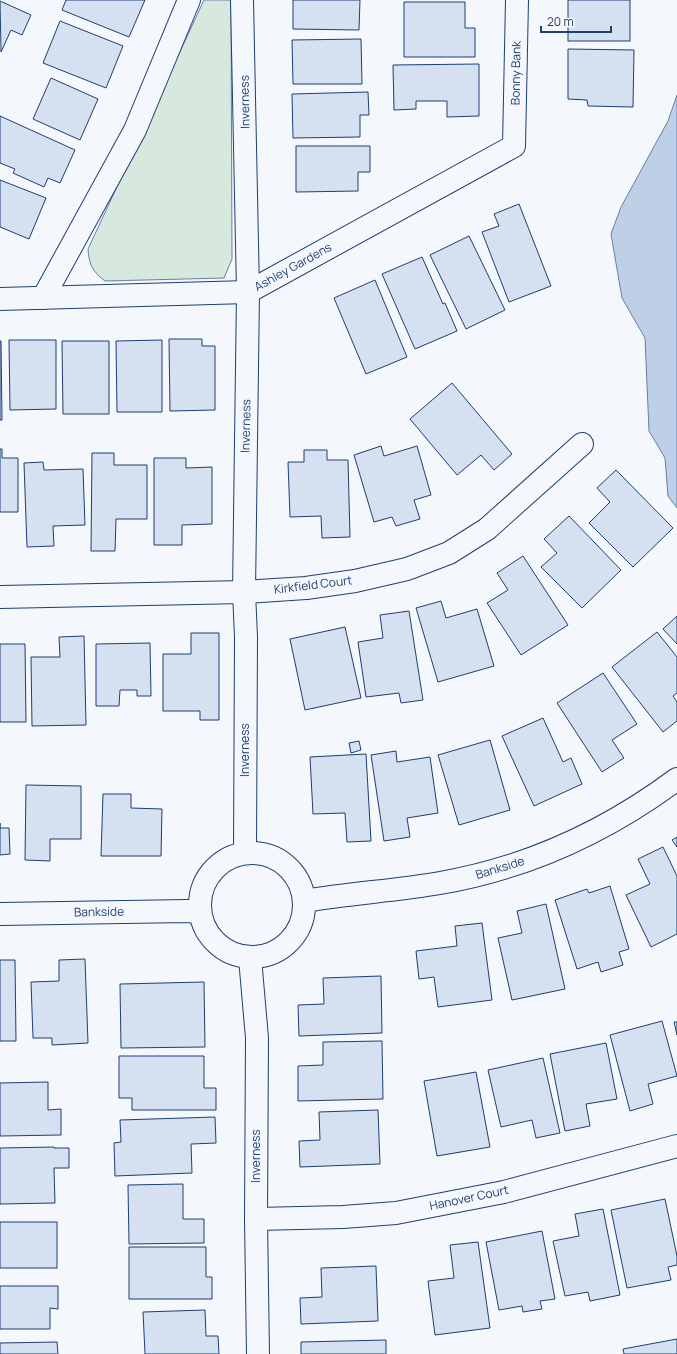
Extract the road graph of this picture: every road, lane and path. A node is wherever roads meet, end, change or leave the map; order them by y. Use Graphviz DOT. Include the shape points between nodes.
graph roads {
  1 [pos="189,0"];
  2 [pos="242,0"];
  3 [pos="517,0"];
  4 [pos="514,146"];
  5 [pos="248,292"];
  6 [pos="44,298"];
  7 [pos="0,299"];
  8 [pos="582,444"];
  9 [pos="244,592"];
  10 [pos="0,597"];
  11 [pos="677,779"];
  12 [pos="245,852"];
  13 [pos="305,901"];
  14 [pos="199,912"];
  15 [pos="0,914"];
  16 [pos="250,958"];
  17 [pos="677,1146"];
  18 [pos="256,1219"];
  19 [pos="258,1354"];
  1 -- 6 [label="street" via="135,130"];
  2 -- 5 [label="street, Inverness"];
  3 -- 4 [label="street, Bonny Bank"];
  4 -- 5 [label="street, Ashley Gardens"];
  5 -- 6 [label="street, Ashley Gardens"];
  5 -- 9 [label="street, Inverness"];
  6 -- 7 [label="street, Ashley Gardens"];
  8 -- 9 [label="street, Kirkfield Court" via="487,529 449,552 407,569 355,581 306,588"];
  9 -- 10 [label="street, Kirkfield Court"];
  9 -- 12 [label="street, Inverness"];
  11 -- 13 [label="street, Bankside" via="623,816 553,850 516,864 441,883"];
  12 -- 13 [label="street" via="266,854 285,864 299,880"];
  12 -- 14 [label="street" via="225,859 209,873 200,891"];
  13 -- 16 [label="street" via="302,923 290,941 272,954"];
  14 -- 15 [label="street, Bankside"];
  14 -- 16 [label="street" via="205,929 216,944 232,954"];
  16 -- 18 [label="street, Inverness" via="257,1038"];
  17 -- 18 [label="street, Hanover Court" via="504,1192 396,1213"];
  18 -- 19 [label="street, Inverness"];
}
